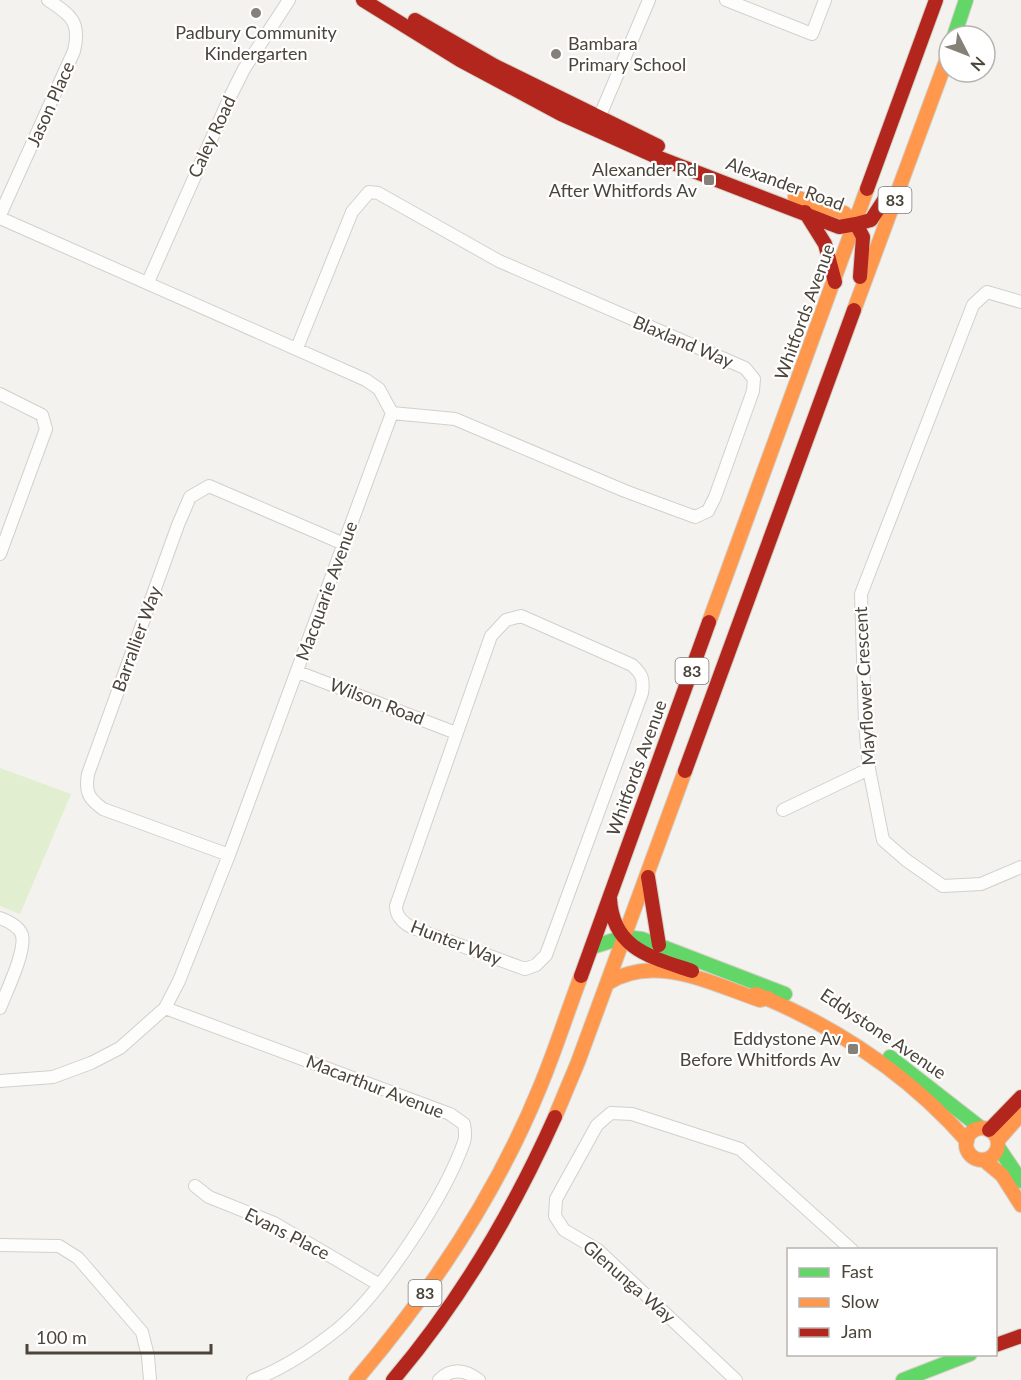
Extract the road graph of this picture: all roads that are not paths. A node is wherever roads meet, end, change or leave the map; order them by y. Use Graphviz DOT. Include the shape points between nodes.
graph roads {
  1 [pos="48,0"];
  2 [pos="289,0"];
  3 [pos="363,0"];
  4 [pos="384,0"];
  5 [pos="649,0"];
  6 [pos="726,0"];
  7 [pos="825,0"];
  8 [pos="936,0"];
  9 [pos="966,0"];
  10 [pos="958,24"];
  11 [pos="939,84"];
  12 [pos="933,101"];
  13 [pos="596,123"];
  14 [pos="805,212"];
  15 [pos="0,217"];
  16 [pos="856,224"];
  17 [pos="148,282"];
  18 [pos="835,282"];
  19 [pos="858,300"];
  20 [pos="1021,302"];
  21 [pos="297,348"];
  22 [pos="0,394"];
  23 [pos="392,413"];
  24 [pos="344,544"];
  25 [pos="0,554"];
  26 [pos="298,672"];
  27 [pos="456,733"];
  28 [pos="869,769"];
  29 [pos="783,810"];
  30 [pos="229,855"];
  31 [pos="1021,867"];
  32 [pos="647,872"];
  33 [pos="610,892"];
  34 [pos="0,918"];
  35 [pos="623,938"];
  36 [pos="659,945"];
  37 [pos="592,946"];
  38 [pos="608,983"];
  39 [pos="768,998"];
  40 [pos="0,1008"];
  41 [pos="165,1008"];
  42 [pos="0,1081"];
  43 [pos="1021,1097"];
  44 [pos="1021,1114"];
  45 [pos="992,1136"];
  46 [pos="967,1141"];
  47 [pos="984,1160"];
  48 [pos="1021,1181"];
  49 [pos="195,1186"];
  50 [pos="1021,1204"];
  51 [pos="0,1245"];
  52 [pos="850,1248"];
  53 [pos="378,1284"];
  54 [pos="1021,1335"];
  55 [pos="997,1345"];
  56 [pos="960,1356"];
  57 [pos="940,1360"];
  58 [pos="150,1380"];
  59 [pos="253,1380"];
  60 [pos="356,1380"];
  61 [pos="393,1380"];
  62 [pos="439,1380"];
  63 [pos="479,1380"];
  64 [pos="736,1380"];
  65 [pos="903,1380"];
  1 -- 15 [label="street, Jason Place" via="76,24 78,35"];
  2 -- 17 [label="street, Caley Road" via="244,69"];
  3 -- 13 [label="main road, Alexander Road" via="439,49"];
  4 -- 13 [label="main road, Alexander Road"];
  5 -- 13 [label="street"];
  6 -- 7 [label="street" via="812,33"];
  8 -- 16 [label="main road, Whitfords Avenue / 83"];
  9 -- 10 [label="main road"];
  11 -- 12 [label="main road, 83"];
  12 -- 16 [label="main road" via="879,212 871,220"];
  12 -- 19 [label="main road, 83"];
  13 -- 14 [label="main road, Alexander Road" via="631,146"];
  13 -- 16 [label="main road, Alexander Road" via="844,213"];
  14 -- 16 [label="main road, Alexander Road" via="839,226"];
  14 -- 18 [label="main road" via="825,244"];
  15 -- 17 [label="street"];
  16 -- 18 [label="main road, Whitfords Avenue / 83"];
  16 -- 19 [label="main road" via="863,237"];
  17 -- 21 [label="street"];
  18 -- 33 [label="main road, Whitfords Avenue / 83"];
  19 -- 32 [label="main road, 83"];
  20 -- 28 [label="street, Mayflower Crescent" via="987,292 972,305 861,594"];
  21 -- 23 [label="street" via="366,380 379,389"];
  21 -- 23 [label="street, Blaxland Way" via="352,212 369,192 378,193 499,261 745,368 754,379 715,497 708,511 696,517 455,419"];
  22 -- 25 [label="street" via="42,415 46,429"];
  23 -- 24 [label="street, Macquarie Avenue"];
  24 -- 26 [label="street, Macquarie Avenue"];
  24 -- 30 [label="street, Barrallier Way" via="209,486 190,496 178,525 88,774 86,792 103,809"];
  26 -- 27 [label="street, Wilson Road"];
  26 -- 30 [label="street, Macquarie Avenue"];
  27 -- 27 [label="street, Hunter Way" via="396,913 404,924 525,969 546,955 644,681 632,665 521,616 506,620 491,636"];
  28 -- 29 [label="street"];
  28 -- 31 [label="street, Mayflower Crescent" via="884,840 943,886 981,884"];
  30 -- 41 [label="street, Macquarie Avenue"];
  32 -- 35 [label="main road, 83"];
  32 -- 36 [label="main road"];
  33 -- 35 [label="main road" via="609,910 614,927"];
  33 -- 37 [label="main road, Whitfords Avenue / 83"];
  34 -- 40 [label="street" via="22,935 22,949"];
  35 -- 36 [label="main road, Eddystone Avenue"];
  35 -- 37 [label="main road, Eddystone Avenue"];
  35 -- 38 [label="main road, 83"];
  35 -- 39 [label="main road, Eddystone Avenue" via="638,951"];
  36 -- 45 [label="main road, Eddystone Avenue" via="766,985 827,1016 916,1076"];
  37 -- 60 [label="main road, Whitfords Avenue / 83" via="540,1088 478,1212 414,1309"];
  38 -- 39 [label="main road" via="624,973 657,971 760,1000"];
  38 -- 61 [label="main road, 83" via="546,1138 513,1206 465,1284"];
  39 -- 46 [label="main road, Eddystone Avenue" via="821,1024 867,1053 938,1110"];
  41 -- 42 [label="street, Macquarie Avenue" via="120,1048 91,1063 53,1077"];
  41 -- 53 [label="street, Macarthur Avenue" via="450,1114 464,1124 465,1140 438,1195"];
  43 -- 45 [label="main road"];
  44 -- 45 [label="main road"];
  45 -- 46 [label="main road" via="970,1133"];
  45 -- 47 [label="main road" via="994,1156"];
  45 -- 48 [label="main road, Eddystone Avenue"];
  46 -- 47 [label="main road" via="969,1154"];
  47 -- 50 [label="main road" via="1002,1175"];
  49 -- 53 [label="street, Evans Place" via="208,1197 274,1223"];
  51 -- 58 [label="street" via="59,1246 78,1258 142,1332"];
  52 -- 64 [label="street, Glenunga Way" via="740,1149 632,1114 611,1113 597,1125 556,1199 555,1216 564,1230 598,1250"];
  53 -- 59 [label="street, Macarthur Avenue" via="340,1327 283,1367"];
  54 -- 55 [label="main road"];
  56 -- 57 [label="main road"];
  57 -- 65 [label="main road"];
  62 -- 63 [label="street" via="451,1371 460,1371"];
}
